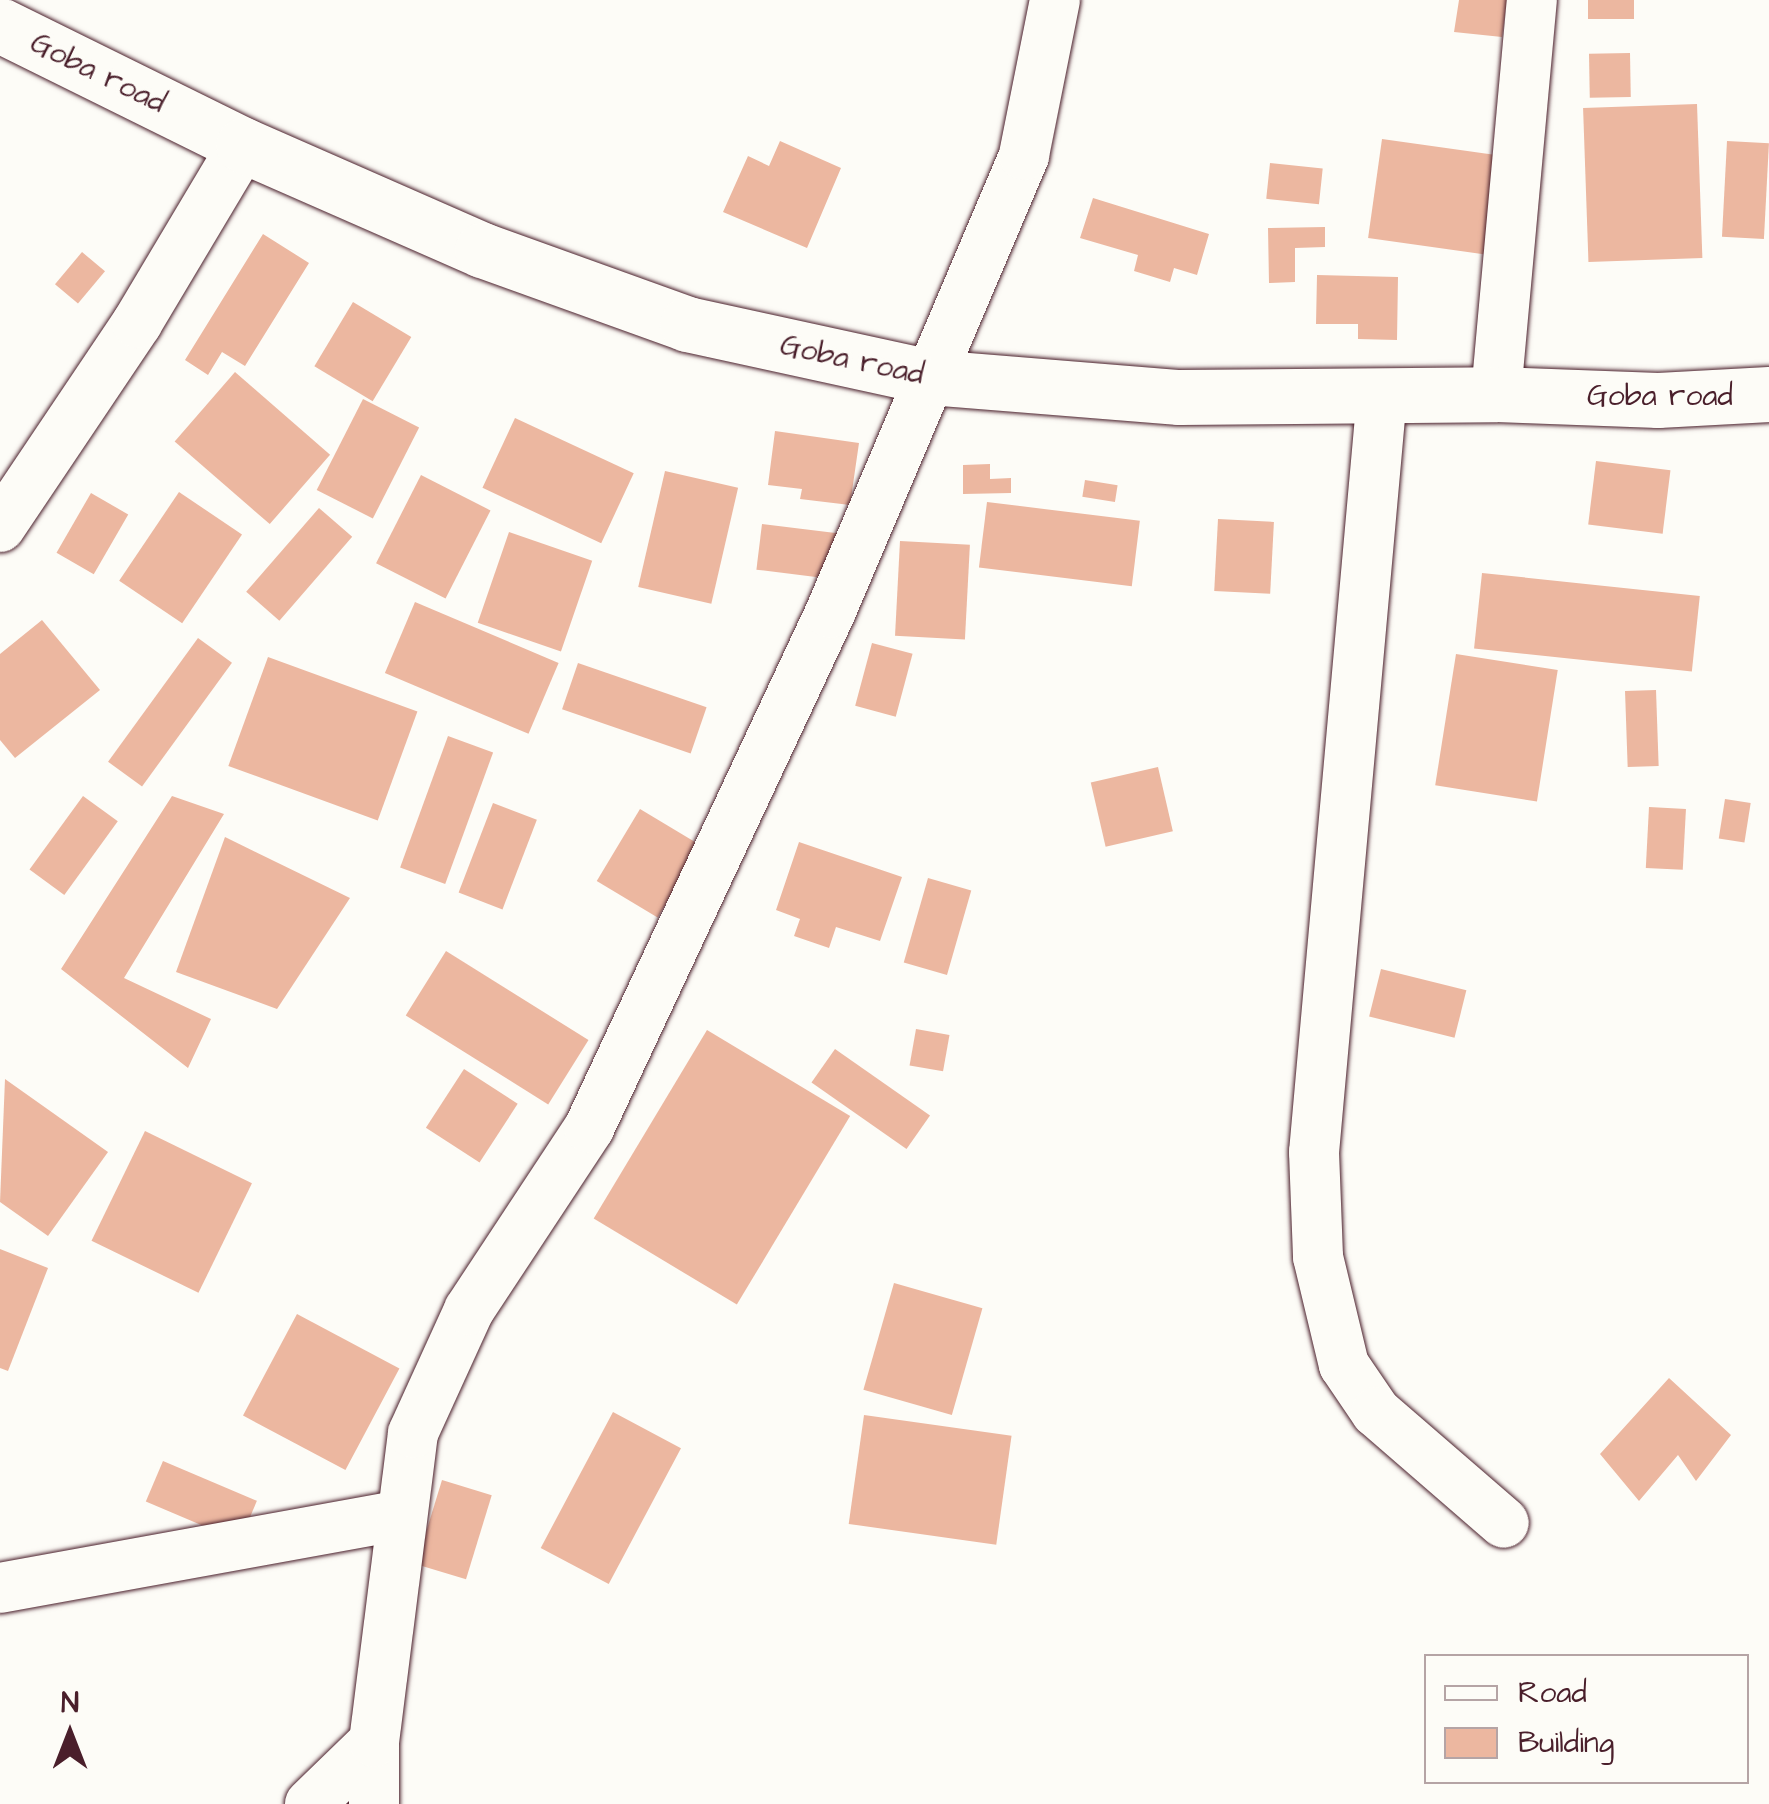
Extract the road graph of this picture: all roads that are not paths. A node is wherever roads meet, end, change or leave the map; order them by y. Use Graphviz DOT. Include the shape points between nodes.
graph roads {
  1 [pos="1055,0"];
  2 [pos="1532,0"];
  3 [pos="0,25"];
  4 [pos="243,145"];
  5 [pos="930,377"];
  6 [pos="1496,394"];
  7 [pos="1769,394"];
  8 [pos="1382,395"];
  9 [pos="0,527"];
  10 [pos="402,1514"];
  11 [pos="1504,1523"];
  12 [pos="0,1588"];
  13 [pos="374,1742"];
  14 [pos="310,1804"];
  15 [pos="374,1804"];
  1 -- 5 [label="street" via="1024,155"];
  2 -- 6 [label="street"];
  3 -- 4 [label="street, Goba road"];
  4 -- 5 [label="street, Goba road" via="482,250 686,324"];
  4 -- 9 [label="street" via="137,323"];
  5 -- 8 [label="street, Goba road" via="1179,397"];
  5 -- 10 [label="street" via="830,613 589,1128 469,1310 413,1434"];
  6 -- 7 [label="street, Goba road" via="1658,400"];
  6 -- 8 [label="street, Goba road"];
  8 -- 11 [label="street" via="1314,1152 1318,1257 1344,1365 1376,1412"];
  10 -- 12 [label="street"];
  10 -- 13 [label="street"];
  13 -- 14 [label="street"];
  13 -- 15 [label="street"];
}
